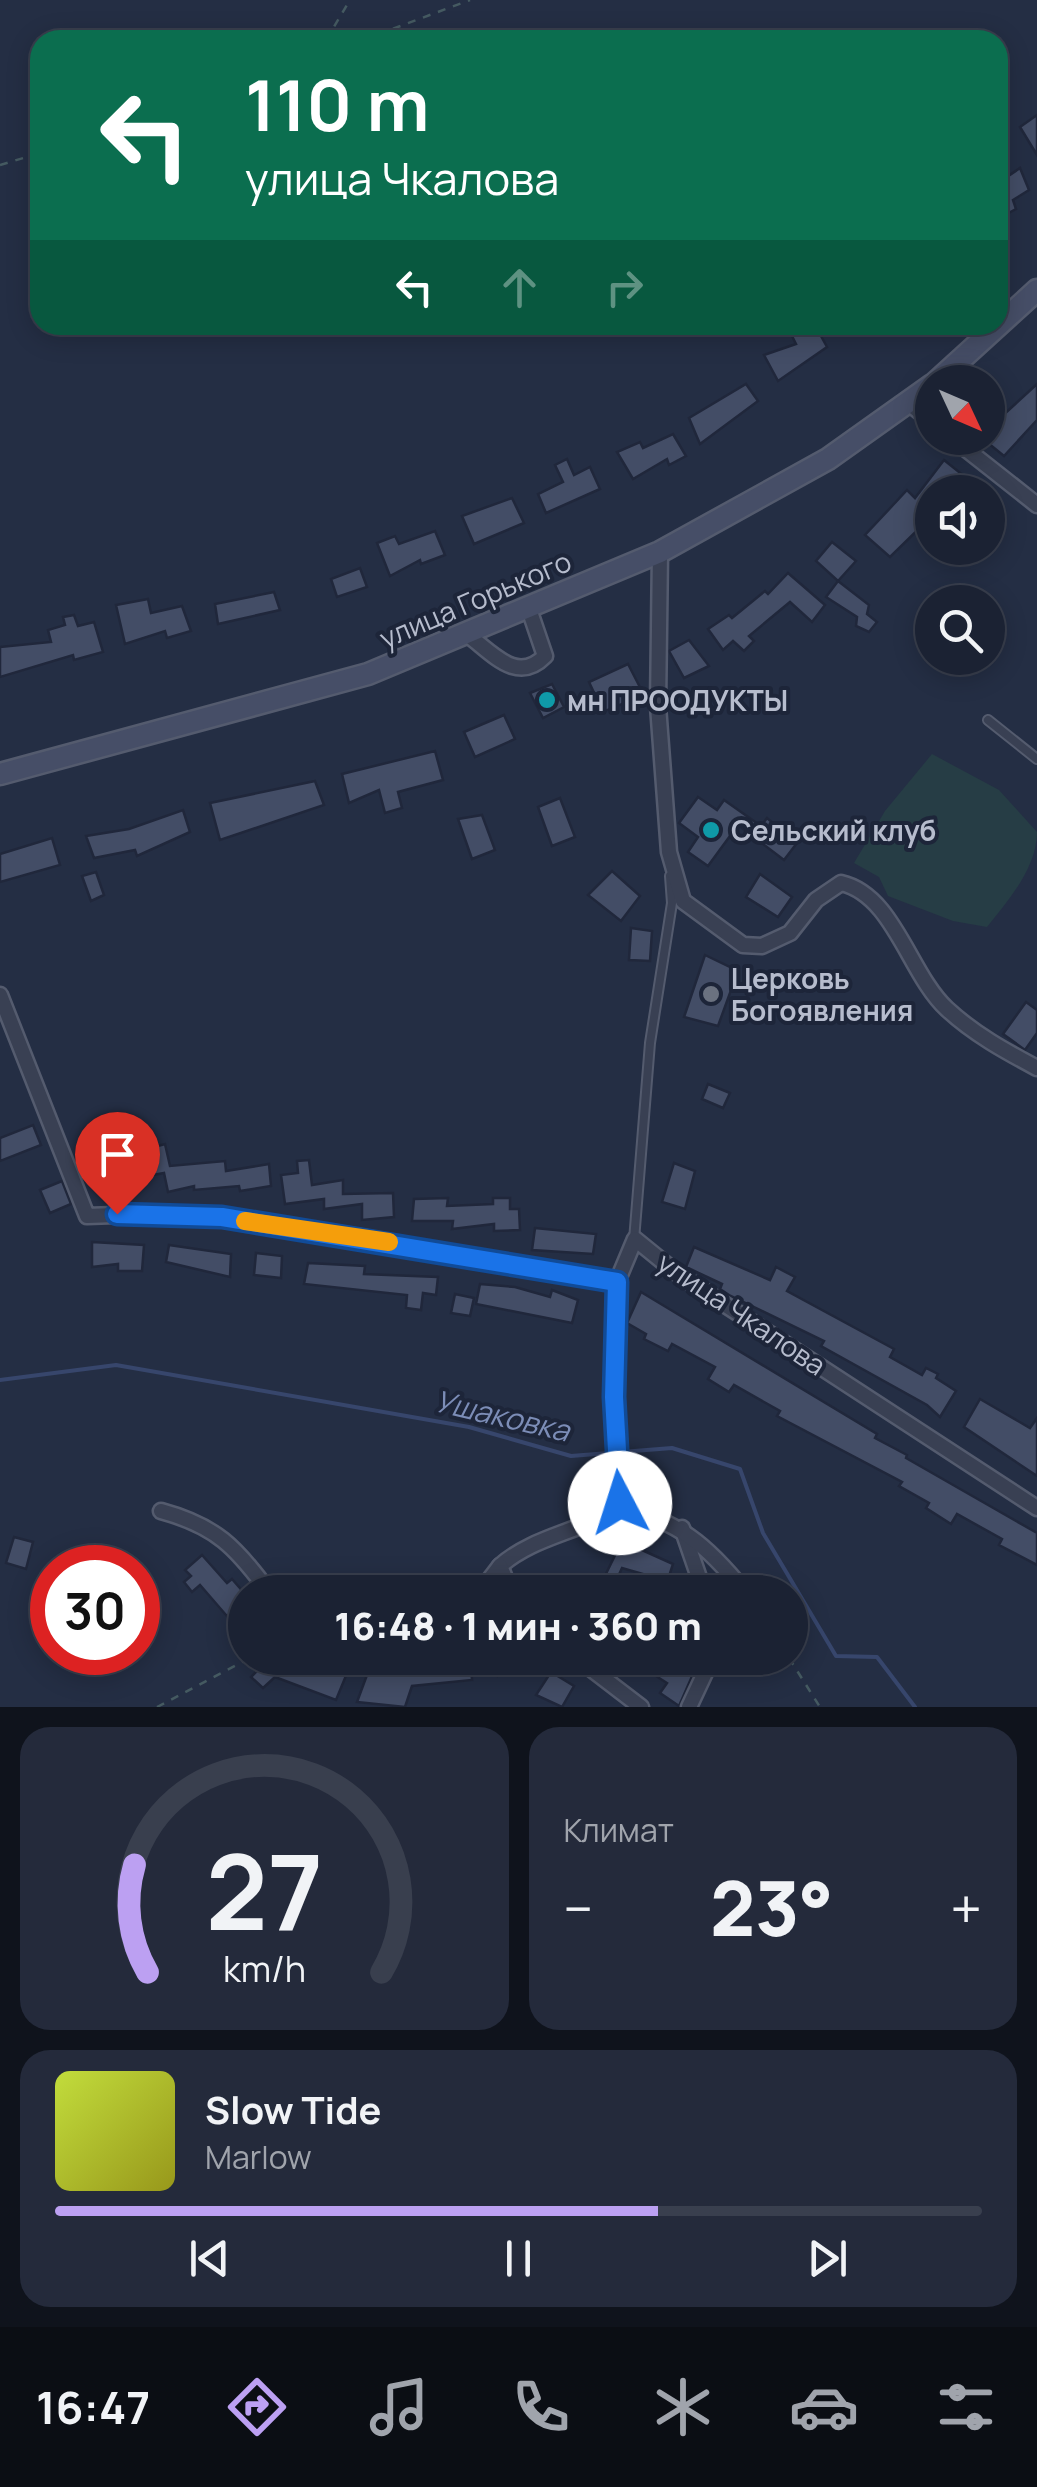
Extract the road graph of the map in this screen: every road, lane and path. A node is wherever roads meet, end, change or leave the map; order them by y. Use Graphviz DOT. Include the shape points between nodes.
graph roads {
  1 [pos="350,0"];
  2 [pos="470,0"];
  3 [pos="332,30"];
  4 [pos="390,30"];
  5 [pos="30,155"];
  6 [pos="0,165"];
  7 [pos="1037,290"];
  8 [pos="1008,316"];
  9 [pos="988,335"];
  10 [pos="955,365"];
  11 [pos="915,400"];
  12 [pos="910,404"];
  13 [pos="915,408"];
  14 [pos="974,455"];
  15 [pos="1037,505"];
  16 [pos="660,552"];
  17 [pos="528,606"];
  18 [pos="465,632"];
  19 [pos="988,720"];
  20 [pos="1037,760"];
  21 [pos="0,774"];
  22 [pos="669,852"];
  23 [pos="0,994"];
  24 [pos="1037,1068"];
  25 [pos="636,1238"];
  26 [pos="617,1282"];
  27 [pos="620,1503"];
  28 [pos="1037,1508"];
  29 [pos="161,1510"];
  30 [pos="682,1528"];
  31 [pos="500,1566"];
  32 [pos="255,1575"];
  33 [pos="493,1575"];
  34 [pos="504,1575"];
  35 [pos="698,1575"];
  36 [pos="731,1575"];
  37 [pos="228,1670"];
  38 [pos="599,1675"];
  39 [pos="704,1675"];
  40 [pos="800,1675"];
  41 [pos="157,1707"];
  42 [pos="641,1707"];
  43 [pos="689,1707"];
  44 [pos="820,1707"];
  1 -- 3 [label="path"];
  2 -- 4 [label="path"];
  5 -- 6 [label="path"];
  7 -- 8 [label="main road, улица Горького"];
  9 -- 10 [label="main road, улица Горького"];
  11 -- 12 [label="main road, улица Горького"];
  12 -- 13 [label="street"];
  12 -- 16 [label="main road, улица Горького" via="828,459"];
  14 -- 15 [label="street"];
  16 -- 17 [label="main road, улица Горького"];
  16 -- 22 [label="street" via="658,706"];
  17 -- 18 [label="main road, улица Горького"];
  17 -- 18 [label="street" via="545,656 537,664 498,663"];
  18 -- 21 [label="main road, улица Горького" via="368,674"];
  19 -- 20 [label="lane"];
  22 -- 24 [label="street" via="683,902 743,945 778,943 816,900 841,883 859,887 947,1009 990,1044"];
  22 -- 25 [label="lane" via="672,904 650,1043"];
  23 -- 26 [label="street, улица Чкалова" via="87,1216 222,1217"];
  25 -- 26 [label="street, улица Чкалова"];
  25 -- 28 [label="street, улица Чкалова" via="678,1274"];
  26 -- 27 [label="street"];
  27 -- 30 [label="street"];
  27 -- 31 [label="street" via="550,1534"];
  29 -- 32 [label="street" via="199,1521"];
  30 -- 35 [label="street"];
  30 -- 36 [label="street"];
  31 -- 33 [label="street"];
  31 -- 34 [label="street"];
  37 -- 41 [label="path"];
  38 -- 42 [label="street"];
  39 -- 43 [label="street"];
  40 -- 44 [label="path"];
}
